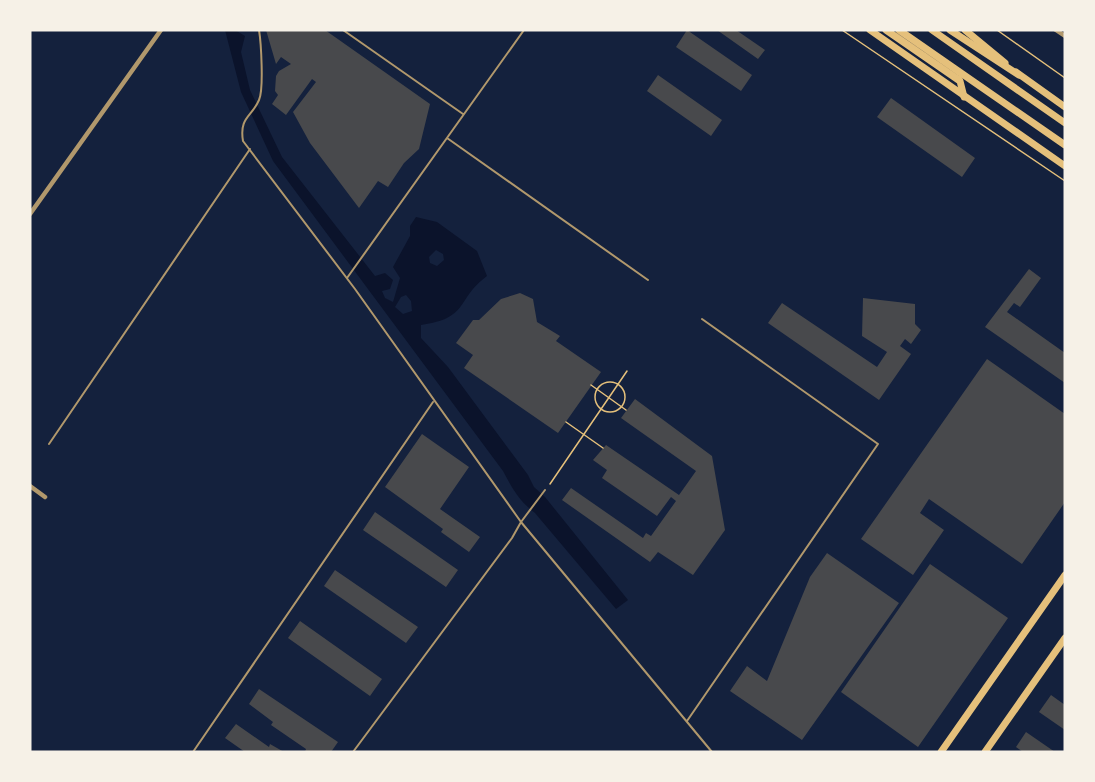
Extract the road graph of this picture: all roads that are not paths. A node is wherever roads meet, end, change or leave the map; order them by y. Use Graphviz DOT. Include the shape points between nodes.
graph roads {
  1 [pos="161,30"];
  2 [pos="259,30"];
  3 [pos="343,30"];
  4 [pos="524,30"];
  5 [pos="870,30"];
  6 [pos="886,30"];
  7 [pos="899,30"];
  8 [pos="932,30"];
  9 [pos="950,30"];
  10 [pos="965,30"];
  11 [pos="1056,30"];
  12 [pos="1065,36"];
  13 [pos="1019,75"];
  14 [pos="964,97"];
  15 [pos="1065,107"];
  16 [pos="464,114"];
  17 [pos="1065,123"];
  18 [pos="447,138"];
  19 [pos="1065,145"];
  20 [pos="250,149"];
  21 [pos="1065,166"];
  22 [pos="30,214"];
  23 [pos="347,279"];
  24 [pos="648,280"];
  25 [pos="702,319"];
  26 [pos="434,402"];
  27 [pos="49,444"];
  28 [pos="30,486"];
  29 [pos="545,490"];
  30 [pos="45,497"];
  31 [pos="521,522"];
  32 [pos="1065,575"];
  33 [pos="1065,638"];
  34 [pos="687,721"];
  35 [pos="193,752"];
  36 [pos="353,752"];
  37 [pos="712,752"];
  38 [pos="941,752"];
  39 [pos="985,752"];
  1 -- 22 [label="street"];
  2 -- 20 [label="lane" via="260,99 246,116 241,130"];
  3 -- 16 [label="lane"];
  4 -- 16 [label="lane"];
  5 -- 14 [label="main road"];
  6 -- 14 [label="main road" via="960,81"];
  7 -- 19 [label="main road"];
  8 -- 17 [label="main road"];
  9 -- 13 [label="main road"];
  10 -- 13 [label="main road"];
  11 -- 12 [label="street"];
  13 -- 15 [label="main road"];
  14 -- 21 [label="main road"];
  16 -- 18 [label="lane"];
  18 -- 23 [label="lane"];
  18 -- 24 [label="lane"];
  20 -- 23 [label="lane"];
  20 -- 27 [label="lane"];
  23 -- 26 [label="lane"];
  25 -- 34 [label="lane" via="878,444"];
  26 -- 31 [label="lane"];
  26 -- 35 [label="lane"];
  28 -- 30 [label="street"];
  29 -- 31 [label="lane"];
  31 -- 34 [label="lane"];
  31 -- 36 [label="lane"];
  32 -- 38 [label="main road"];
  33 -- 39 [label="main road"];
  34 -- 37 [label="lane"];
}
